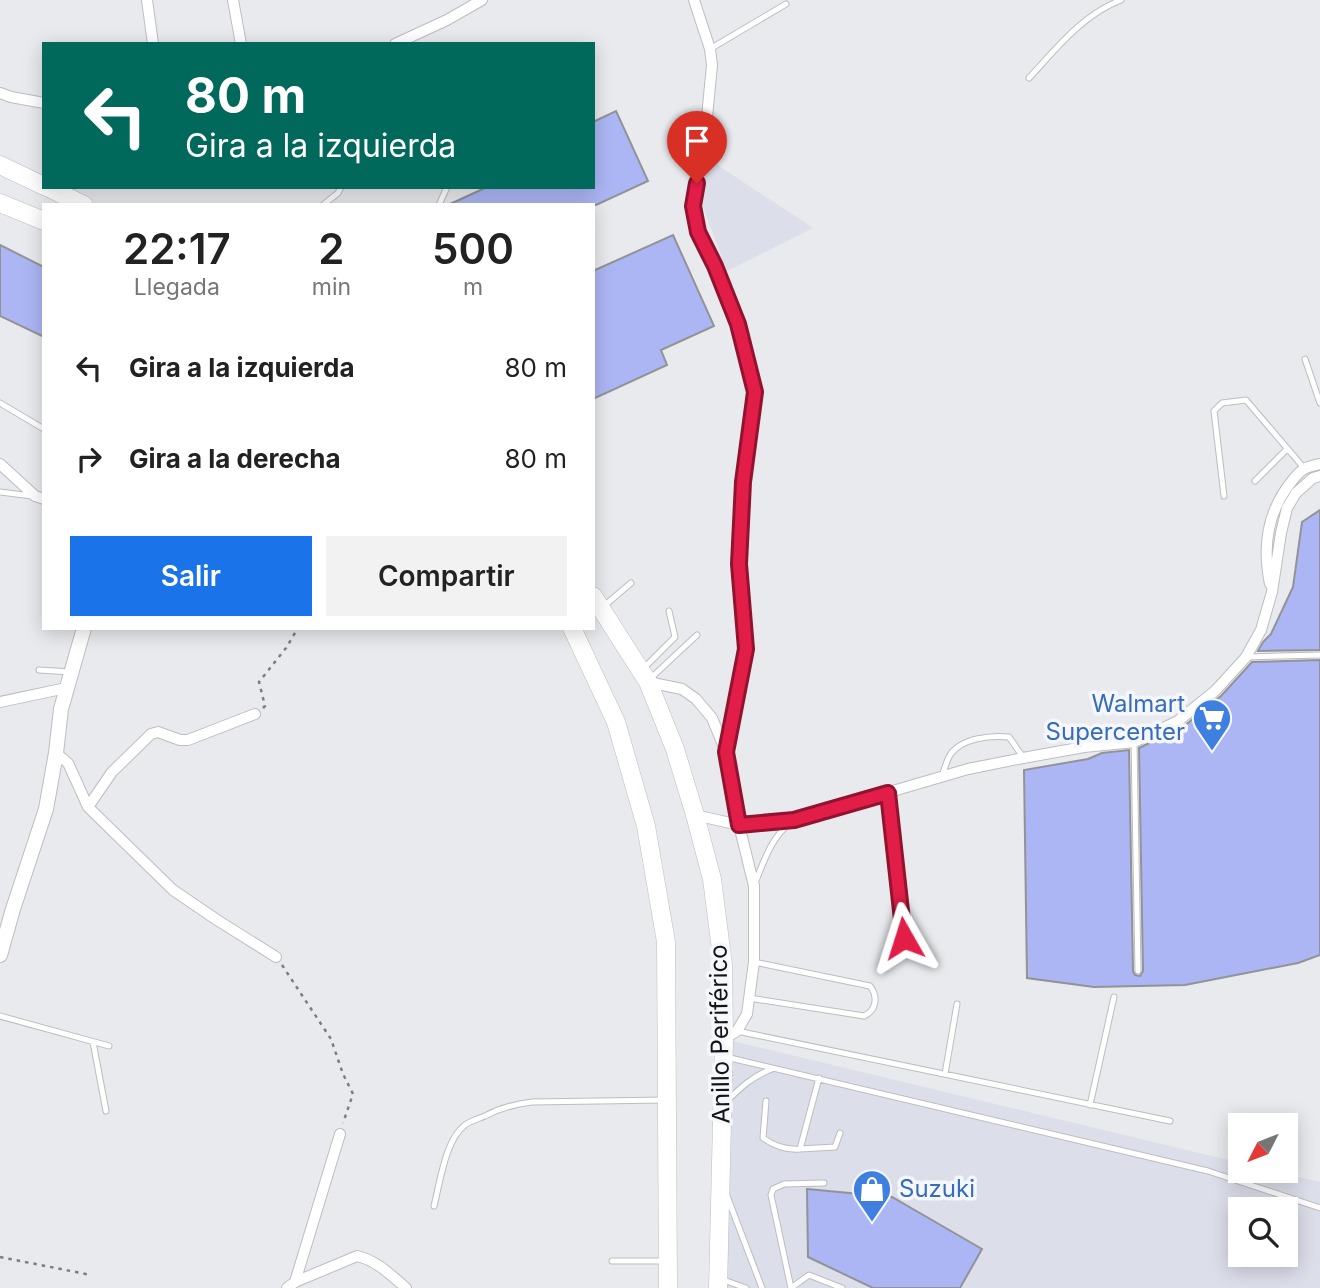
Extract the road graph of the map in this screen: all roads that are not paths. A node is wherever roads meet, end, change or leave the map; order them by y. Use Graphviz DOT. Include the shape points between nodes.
graph roads {
  1 [pos="147,0"];
  2 [pos="233,0"];
  3 [pos="482,0"];
  4 [pos="694,0"];
  5 [pos="1121,0"];
  6 [pos="786,4"];
  7 [pos="153,42"];
  8 [pos="241,42"];
  9 [pos="399,42"];
  10 [pos="710,49"];
  11 [pos="1029,78"];
  12 [pos="0,93"];
  13 [pos="42,103"];
  14 [pos="0,165"];
  15 [pos="42,184"];
  16 [pos="52,189"];
  17 [pos="340,189"];
  18 [pos="80,203"];
  19 [pos="325,203"];
  20 [pos="1,208"];
  21 [pos="42,220"];
  22 [pos="1305,359"];
  23 [pos="0,403"];
  24 [pos="1320,403"];
  25 [pos="42,428"];
  26 [pos="1287,449"];
  27 [pos="0,464"];
  28 [pos="1320,464"];
  29 [pos="1305,468"];
  30 [pos="1317,477"];
  31 [pos="1255,481"];
  32 [pos="0,492"];
  33 [pos="1224,496"];
  34 [pos="40,498"];
  35 [pos="631,583"];
  36 [pos="1272,592"];
  37 [pos="598,602"];
  38 [pos="669,611"];
  39 [pos="83,630"];
  40 [pos="573,630"];
  41 [pos="697,635"];
  42 [pos="1320,655"];
  43 [pos="1246,657"];
  44 [pos="39,670"];
  45 [pos="71,672"];
  46 [pos="644,676"];
  47 [pos="66,688"];
  48 [pos="0,702"];
  49 [pos="255,715"];
  50 [pos="1134,741"];
  51 [pos="726,752"];
  52 [pos="56,753"];
  53 [pos="1023,758"];
  54 [pos="942,777"];
  55 [pos="888,793"];
  56 [pos="88,807"];
  57 [pos="695,815"];
  58 [pos="794,820"];
  59 [pos="739,825"];
  60 [pos="754,886"];
  61 [pos="904,938"];
  62 [pos="0,955"];
  63 [pos="276,957"];
  64 [pos="754,962"];
  65 [pos="1139,971"];
  66 [pos="1114,997"];
  67 [pos="749,998"];
  68 [pos="957,1004"];
  69 [pos="0,1016"];
  70 [pos="93,1042"];
  71 [pos="728,1042"];
  72 [pos="108,1046"];
  73 [pos="775,1068"];
  74 [pos="945,1074"];
  75 [pos="819,1078"];
  76 [pos="668,1100"];
  77 [pos="766,1101"];
  78 [pos="1090,1105"];
  79 [pos="722,1106"];
  80 [pos="106,1111"];
  81 [pos="1170,1121"];
  82 [pos="840,1133"];
  83 [pos="340,1135"];
  84 [pos="800,1149"];
  85 [pos="720,1179"];
  86 [pos="824,1183"];
  87 [pos="434,1206"];
  88 [pos="1320,1208"];
  89 [pos="612,1261"];
  90 [pos="668,1261"];
  91 [pos="718,1283"];
  92 [pos="291,1285"];
  93 [pos="406,1288"];
  94 [pos="668,1288"];
  95 [pos="746,1288"];
  96 [pos="762,1288"];
  97 [pos="791,1288"];
  98 [pos="842,1288"];
  1 -- 7 [label="street"];
  2 -- 8 [label="street"];
  3 -- 9 [label="street"];
  4 -- 10 [label="street"];
  5 -- 11 [label="lane" via="1079,26"];
  6 -- 10 [label="lane"];
  10 -- 51 [label="street" via="705,137 693,206 698,232 738,324 755,392 743,482 739,564 746,649"];
  12 -- 13 [label="street"];
  14 -- 15 [label="highway"];
  16 -- 18 [label="highway"];
  17 -- 19 [label="lane"];
  20 -- 21 [label="highway"];
  22 -- 24 [label="lane"];
  23 -- 25 [label="lane"];
  26 -- 29 [label="lane"];
  26 -- 31 [label="lane"];
  26 -- 33 [label="lane" via="1246,400 1223,403 1214,411"];
  27 -- 34 [label="street"];
  28 -- 29 [label="street"];
  29 -- 30 [label="lane"];
  29 -- 36 [label="street" via="1277,502 1268,528 1265,550"];
  30 -- 36 [label="street" via="1296,493 1287,508"];
  32 -- 34 [label="lane"];
  35 -- 37 [label="lane"];
  36 -- 43 [label="street" via="1261,629"];
  37 -- 46 [label="highway, Anillo Periférico"];
  38 -- 46 [label="lane" via="675,637"];
  39 -- 45 [label="main road"];
  40 -- 76 [label="highway" via="616,722 646,826 666,942"];
  41 -- 46 [label="lane"];
  42 -- 43 [label="lane"];
  43 -- 50 [label="street" via="1215,691 1178,721"];
  44 -- 45 [label="lane"];
  45 -- 47 [label="main road"];
  46 -- 51 [label="street" via="696,699 712,718"];
  46 -- 57 [label="highway, Anillo Periférico" via="675,749"];
  47 -- 48 [label="street"];
  47 -- 52 [label="main road"];
  49 -- 56 [label="street" via="188,740 152,734 112,772"];
  50 -- 53 [label="street"];
  50 -- 65 [label="lane"];
  51 -- 59 [label="street"];
  52 -- 56 [label="street" via="68,763"];
  52 -- 62 [label="main road" via="46,809"];
  53 -- 54 [label="street"];
  53 -- 54 [label="lane" via="1009,737 979,739 956,747"];
  54 -- 55 [label="street"];
  55 -- 58 [label="street"];
  55 -- 61 [label="lane"];
  56 -- 63 [label="street" via="173,890"];
  57 -- 59 [label="street"];
  57 -- 71 [label="highway, Anillo Periférico" via="712,879"];
  58 -- 59 [label="street"];
  58 -- 60 [label="lane" via="768,850"];
  59 -- 60 [label="street"];
  60 -- 64 [label="street"];
  64 -- 67 [label="street"];
  64 -- 67 [label="lane" via="870,985 876,996 874,1008 864,1016"];
  66 -- 78 [label="lane"];
  67 -- 71 [label="street" via="747,1014"];
  68 -- 74 [label="lane"];
  69 -- 70 [label="lane"];
  70 -- 72 [label="lane"];
  70 -- 80 [label="lane"];
  71 -- 73 [label="lane"];
  71 -- 74 [label="lane"];
  71 -- 79 [label="highway, Anillo Periférico"];
  73 -- 75 [label="lane"];
  73 -- 79 [label="lane" via="755,1076"];
  74 -- 78 [label="lane"];
  75 -- 84 [label="lane"];
  75 -- 88 [label="lane" via="1208,1171"];
  76 -- 87 [label="lane" via="532,1102 489,1113 456,1135"];
  76 -- 90 [label="highway"];
  77 -- 84 [label="lane" via="763,1138"];
  78 -- 81 [label="lane"];
  79 -- 85 [label="highway, Anillo Periférico"];
  82 -- 84 [label="lane" via="835,1147"];
  83 -- 92 [label="street"];
  85 -- 91 [label="highway, Anillo Periférico"];
  85 -- 96 [label="lane"];
  86 -- 97 [label="lane" via="784,1184 771,1195"];
  89 -- 90 [label="lane"];
  90 -- 94 [label="highway"];
  91 -- 95 [label="lane"];
  92 -- 93 [label="street" via="357,1256"];
  97 -- 98 [label="lane" via="809,1275"];
}
